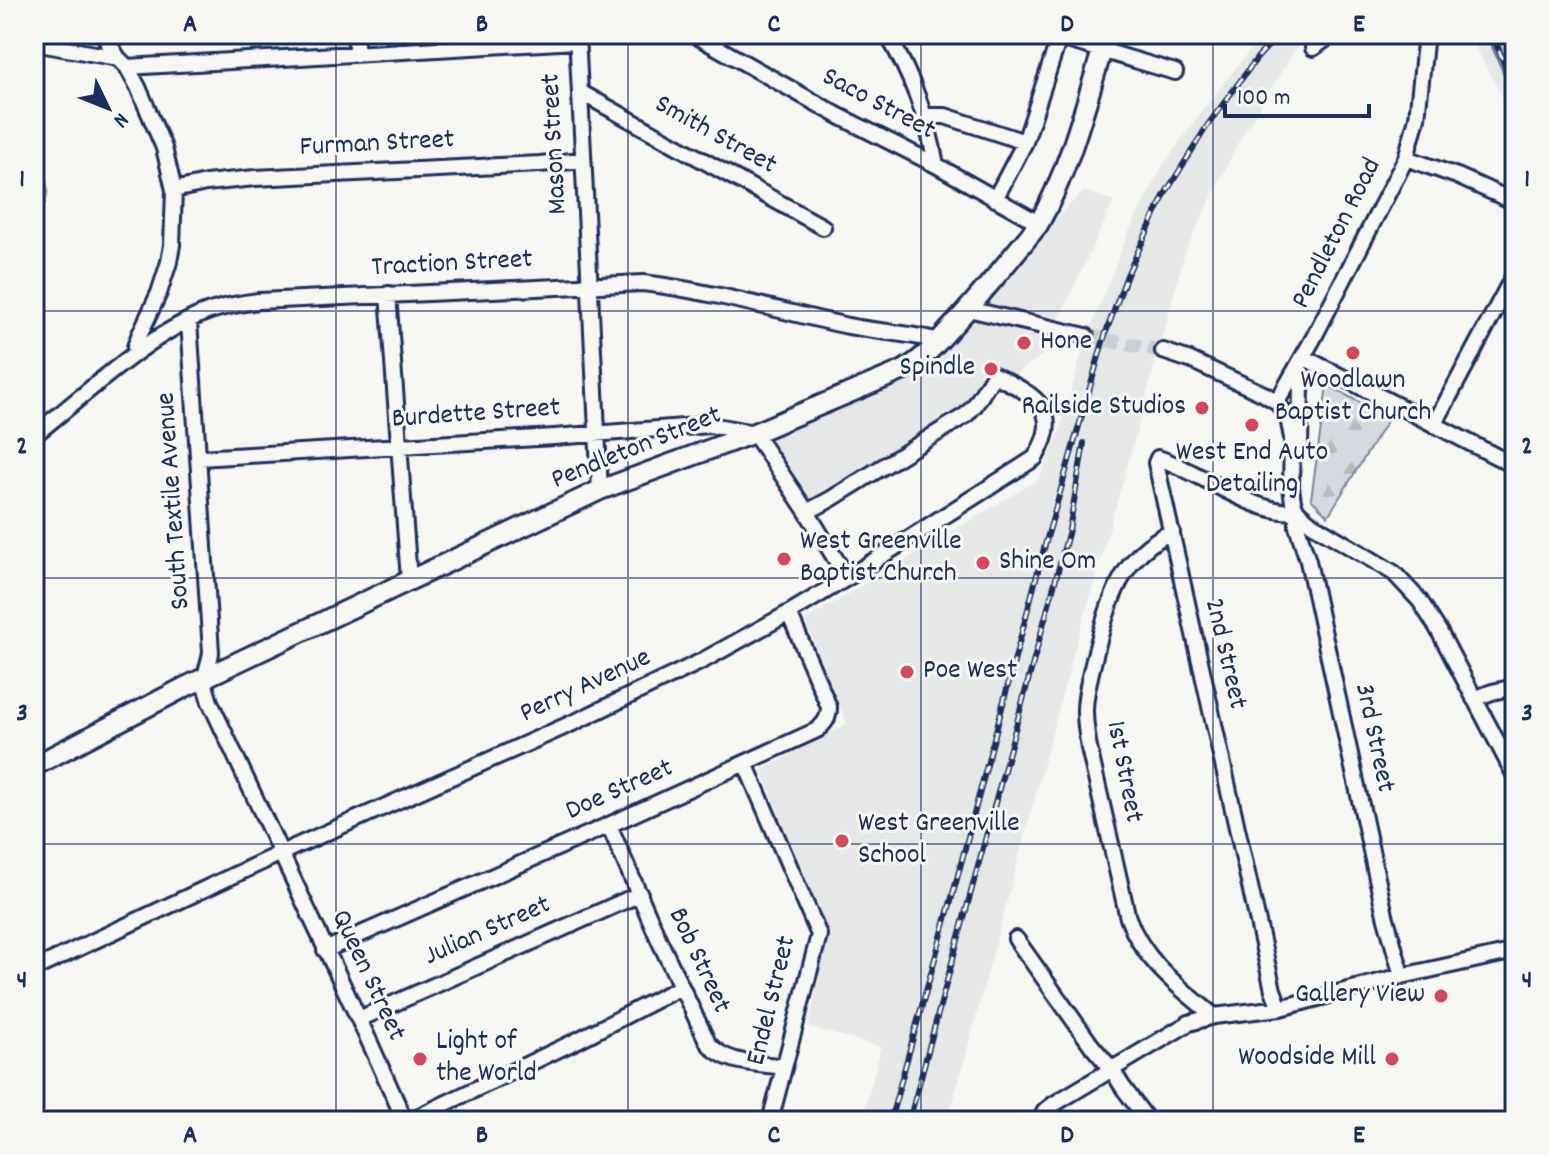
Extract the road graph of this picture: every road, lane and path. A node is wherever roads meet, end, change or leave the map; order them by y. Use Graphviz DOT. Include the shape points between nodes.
graph roads {
  1 [pos="103,34"];
  2 [pos="355,34"];
  3 [pos="693,34"];
  4 [pos="887,34"];
  5 [pos="1333,34"];
  6 [pos="1426,34"];
  7 [pos="1053,36"];
  8 [pos="577,38"];
  9 [pos="1104,42"];
  10 [pos="34,43"];
  11 [pos="1313,48"];
  12 [pos="357,54"];
  13 [pos="122,62"];
  14 [pos="1175,72"];
  15 [pos="580,92"];
  16 [pos="923,116"];
  17 [pos="1025,142"];
  18 [pos="1406,158"];
  19 [pos="583,160"];
  20 [pos="936,165"];
  21 [pos="174,190"];
  22 [pos="995,199"];
  23 [pos="1515,202"];
  24 [pos="1038,225"];
  25 [pos="823,227"];
  26 [pos="1515,273"];
  27 [pos="590,284"];
  28 [pos="388,294"];
  29 [pos="968,309"];
  30 [pos="189,321"];
  31 [pos="908,336"];
  32 [pos="1086,336"];
  33 [pos="939,341"];
  34 [pos="1163,351"];
  35 [pos="137,352"];
  36 [pos="1301,361"];
  37 [pos="917,363"];
  38 [pos="1277,402"];
  39 [pos="1434,425"];
  40 [pos="597,432"];
  41 [pos="754,433"];
  42 [pos="34,435"];
  43 [pos="399,445"];
  44 [pos="199,458"];
  45 [pos="1515,466"];
  46 [pos="1291,487"];
  47 [pos="600,490"];
  48 [pos="1297,511"];
  49 [pos="807,512"];
  50 [pos="1172,532"];
  51 [pos="847,578"];
  52 [pos="409,580"];
  53 [pos="789,613"];
  54 [pos="205,678"];
  55 [pos="1515,687"];
  56 [pos="1474,699"];
  57 [pos="745,763"];
  58 [pos="34,766"];
  59 [pos="1515,776"];
  60 [pos="609,825"];
  61 [pos="281,853"];
  62 [pos="640,894"];
  63 [pos="1016,939"];
  64 [pos="325,950"];
  65 [pos="1515,951"];
  66 [pos="34,969"];
  67 [pos="1402,976"];
  68 [pos="681,987"];
  69 [pos="1280,1008"];
  70 [pos="1214,1016"];
  71 [pos="359,1019"];
  72 [pos="784,1067"];
  73 [pos="1113,1071"];
  74 [pos="407,1121"];
  75 [pos="770,1121"];
  76 [pos="1040,1121"];
  77 [pos="1148,1121"];
  1 -- 13 [label="street"];
  2 -- 12 [label="street"];
  3 -- 20 [label="street, Saco Street"];
  4 -- 16 [label="street"];
  5 -- 11 [label="street"];
  6 -- 18 [label="street, Pendleton Road" via="1417,118"];
  7 -- 9 [label="street"];
  7 -- 17 [label="street"];
  8 -- 12 [label="street"];
  8 -- 15 [label="street, Mason Street"];
  9 -- 14 [label="street"];
  9 -- 24 [label="main road, Pendleton Street" via="1063,172"];
  10 -- 13 [label="street"];
  12 -- 13 [label="street"];
  13 -- 21 [label="street" via="164,148"];
  15 -- 19 [label="street, Mason Street"];
  15 -- 25 [label="street, Smith Street"];
  16 -- 17 [label="street" via="945,116"];
  16 -- 20 [label="street"];
  17 -- 22 [label="street"];
  18 -- 23 [label="street"];
  18 -- 36 [label="street, Pendleton Road"];
  19 -- 21 [label="street, Furman Street" via="255,178"];
  19 -- 27 [label="street, Mason Street"];
  20 -- 22 [label="street, Saco Street"];
  21 -- 35 [label="street" via="169,262"];
  22 -- 24 [label="street, Saco Street"];
  24 -- 29 [label="main road, Pendleton Street"];
  26 -- 39 [label="street"];
  27 -- 28 [label="street, Traction Street"];
  27 -- 31 [label="street, Traction Street" via="673,287"];
  27 -- 40 [label="street, Mason Street"];
  28 -- 30 [label="street, Traction Street" via="259,301"];
  28 -- 43 [label="street"];
  29 -- 32 [label="street"];
  29 -- 33 [label="main road, Pendleton Street"];
  30 -- 35 [label="street, Traction Street"];
  30 -- 44 [label="street, South Textile Avenue"];
  31 -- 33 [label="street, Traction Street"];
  31 -- 37 [label="street"];
  33 -- 37 [label="main road, Pendleton Street"];
  34 -- 38 [label="street"];
  35 -- 42 [label="street, Traction Street"];
  36 -- 38 [label="street, Pendleton Road"];
  36 -- 39 [label="street"];
  36 -- 46 [label="street" via="1300,455"];
  37 -- 41 [label="main road, Pendleton Street"];
  38 -- 46 [label="street" via="1292,438"];
  39 -- 45 [label="street"];
  40 -- 41 [label="street, Burdette Street" via="710,425"];
  40 -- 43 [label="street, Burdette Street"];
  40 -- 47 [label="street, Mason Street"];
  41 -- 47 [label="main road, Pendleton Street"];
  41 -- 49 [label="street"];
  43 -- 44 [label="street, Burdette Street"];
  43 -- 52 [label="street"];
  44 -- 54 [label="street, South Textile Avenue" via="211,652"];
  46 -- 48 [label="street, 3rd Street"];
  47 -- 52 [label="main road, Pendleton Street"];
  48 -- 50 [label="street, 2nd Street" via="1261,506 1158,458"];
  48 -- 56 [label="street" via="1406,584 1439,631"];
  48 -- 67 [label="street, 3rd Street"];
  49 -- 51 [label="street"];
  49 -- 51 [label="street, Perry Avenue" via="966,415 994,375 1039,401 1046,435 1035,458"];
  50 -- 69 [label="street, 2nd Street"];
  50 -- 70 [label="street, 1st Street" via="1142,551 1114,591 1087,689 1085,723 1133,933 1167,976"];
  51 -- 53 [label="street, Perry Avenue"];
  52 -- 54 [label="main road, Pendleton Street"];
  53 -- 57 [label="street, Doe Street" via="829,714 817,730"];
  53 -- 61 [label="street, Perry Avenue" via="577,721"];
  54 -- 58 [label="main road, Pendleton Street"];
  54 -- 61 [label="street, Queen Street" via="210,702"];
  55 -- 56 [label="street"];
  56 -- 59 [label="street"];
  57 -- 60 [label="street, Doe Street"];
  57 -- 72 [label="street, Endel Street" via="819,935"];
  60 -- 62 [label="street, Bob Street"];
  60 -- 64 [label="street, Doe Street"];
  61 -- 64 [label="street, Queen Street"];
  61 -- 66 [label="street, Perry Avenue"];
  62 -- 68 [label="street, Bob Street"];
  62 -- 71 [label="street, Julian Street"];
  63 -- 73 [label="street"];
  64 -- 71 [label="street, Queen Street"];
  65 -- 67 [label="street"];
  67 -- 69 [label="street"];
  68 -- 72 [label="street, Bob Street" via="715,1051 736,1060"];
  68 -- 74 [label="street"];
  69 -- 70 [label="street"];
  70 -- 73 [label="street" via="1189,1023"];
  71 -- 74 [label="street, Queen Street"];
  72 -- 75 [label="street, Endel Street"];
  73 -- 76 [label="street" via="1054,1104"];
  73 -- 77 [label="street"];
}
